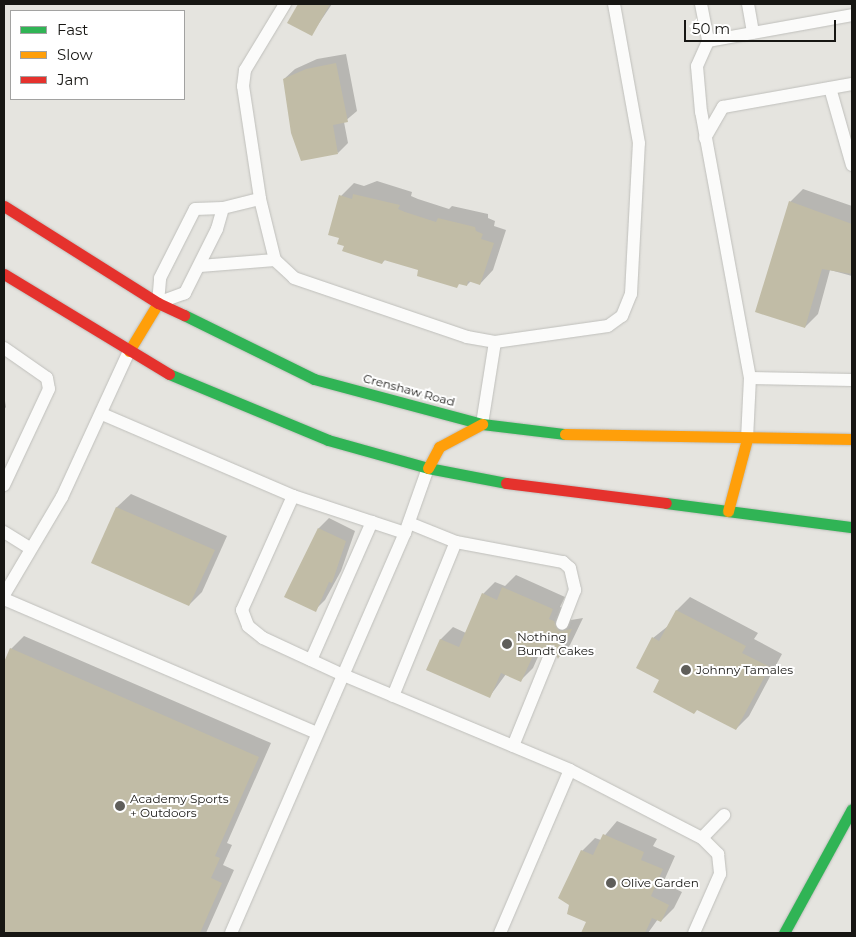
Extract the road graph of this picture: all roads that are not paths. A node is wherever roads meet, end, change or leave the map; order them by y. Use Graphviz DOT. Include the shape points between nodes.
graph roads {
  1 [pos="284,4"];
  2 [pos="614,4"];
  3 [pos="701,4"];
  4 [pos="748,4"];
  5 [pos="852,15"];
  6 [pos="753,33"];
  7 [pos="708,41"];
  8 [pos="852,84"];
  9 [pos="830,88"];
  10 [pos="705,138"];
  11 [pos="852,165"];
  12 [pos="260,198"];
  13 [pos="4,206"];
  14 [pos="223,208"];
  15 [pos="275,260"];
  16 [pos="200,266"];
  17 [pos="4,274"];
  18 [pos="158,303"];
  19 [pos="495,342"];
  20 [pos="4,348"];
  21 [pos="129,351"];
  22 [pos="750,378"];
  23 [pos="852,380"];
  24 [pos="102,414"];
  25 [pos="482,424"];
  26 [pos="747,439"];
  27 [pos="852,439"];
  28 [pos="428,468"];
  29 [pos="4,485"];
  30 [pos="293,496"];
  31 [pos="728,511"];
  32 [pos="372,522"];
  33 [pos="852,527"];
  34 [pos="407,528"];
  35 [pos="4,532"];
  36 [pos="456,542"];
  37 [pos="30,548"];
  38 [pos="4,595"];
  39 [pos="4,599"];
  40 [pos="562,624"];
  41 [pos="550,655"];
  42 [pos="311,660"];
  43 [pos="342,674"];
  44 [pos="393,696"];
  45 [pos="316,733"];
  46 [pos="513,746"];
  47 [pos="570,770"];
  48 [pos="852,809"];
  49 [pos="724,815"];
  50 [pos="702,838"];
  51 [pos="231,933"];
  52 [pos="500,933"];
  53 [pos="694,933"];
  54 [pos="784,933"];
  1 -- 12 [label="lane" via="245,70 243,86"];
  2 -- 19 [label="lane" via="640,143 631,294 622,316 608,326"];
  3 -- 7 [label="lane"];
  4 -- 6 [label="lane"];
  5 -- 6 [label="lane"];
  6 -- 7 [label="lane"];
  7 -- 10 [label="lane" via="697,66"];
  8 -- 9 [label="lane"];
  9 -- 10 [label="lane" via="723,107"];
  9 -- 11 [label="lane"];
  10 -- 22 [label="lane"];
  12 -- 14 [label="lane"];
  12 -- 15 [label="lane"];
  13 -- 18 [label="main road, Crenshaw Road"];
  14 -- 16 [label="lane"];
  14 -- 18 [label="lane" via="195,209 160,278"];
  15 -- 16 [label="lane"];
  15 -- 19 [label="lane" via="294,278 466,337"];
  16 -- 18 [label="lane" via="186,293"];
  17 -- 21 [label="main road"];
  18 -- 21 [label="main road"];
  18 -- 25 [label="main road, Crenshaw Road" via="314,379"];
  19 -- 25 [label="lane"];
  20 -- 29 [label="lane" via="47,378 49,389"];
  21 -- 24 [label="lane"];
  21 -- 28 [label="main road" via="164,372 237,406 328,440"];
  22 -- 23 [label="lane"];
  22 -- 26 [label="lane"];
  24 -- 30 [label="lane"];
  24 -- 37 [label="lane" via="62,497"];
  25 -- 26 [label="main road, Crenshaw Road" via="546,434"];
  25 -- 28 [label="main road" via="439,447"];
  26 -- 27 [label="main road, Crenshaw Road"];
  26 -- 31 [label="main road"];
  28 -- 31 [label="main road" via="502,482"];
  28 -- 34 [label="lane"];
  30 -- 32 [label="lane"];
  30 -- 42 [label="lane" via="242,610 248,626 263,638"];
  31 -- 33 [label="main road"];
  32 -- 34 [label="lane"];
  32 -- 42 [label="lane"];
  34 -- 36 [label="lane"];
  34 -- 43 [label="lane"];
  35 -- 37 [label="lane"];
  36 -- 40 [label="lane" via="563,562 570,568 575,590"];
  36 -- 44 [label="lane"];
  37 -- 38 [label="lane"];
  39 -- 45 [label="lane"];
  41 -- 46 [label="lane"];
  42 -- 43 [label="lane"];
  43 -- 44 [label="lane"];
  43 -- 45 [label="lane"];
  44 -- 46 [label="lane"];
  45 -- 51 [label="lane"];
  46 -- 47 [label="lane"];
  47 -- 50 [label="lane"];
  47 -- 52 [label="lane"];
  48 -- 54 [label="main road"];
  49 -- 50 [label="lane"];
  50 -- 53 [label="lane" via="718,854 720,874"];
}
